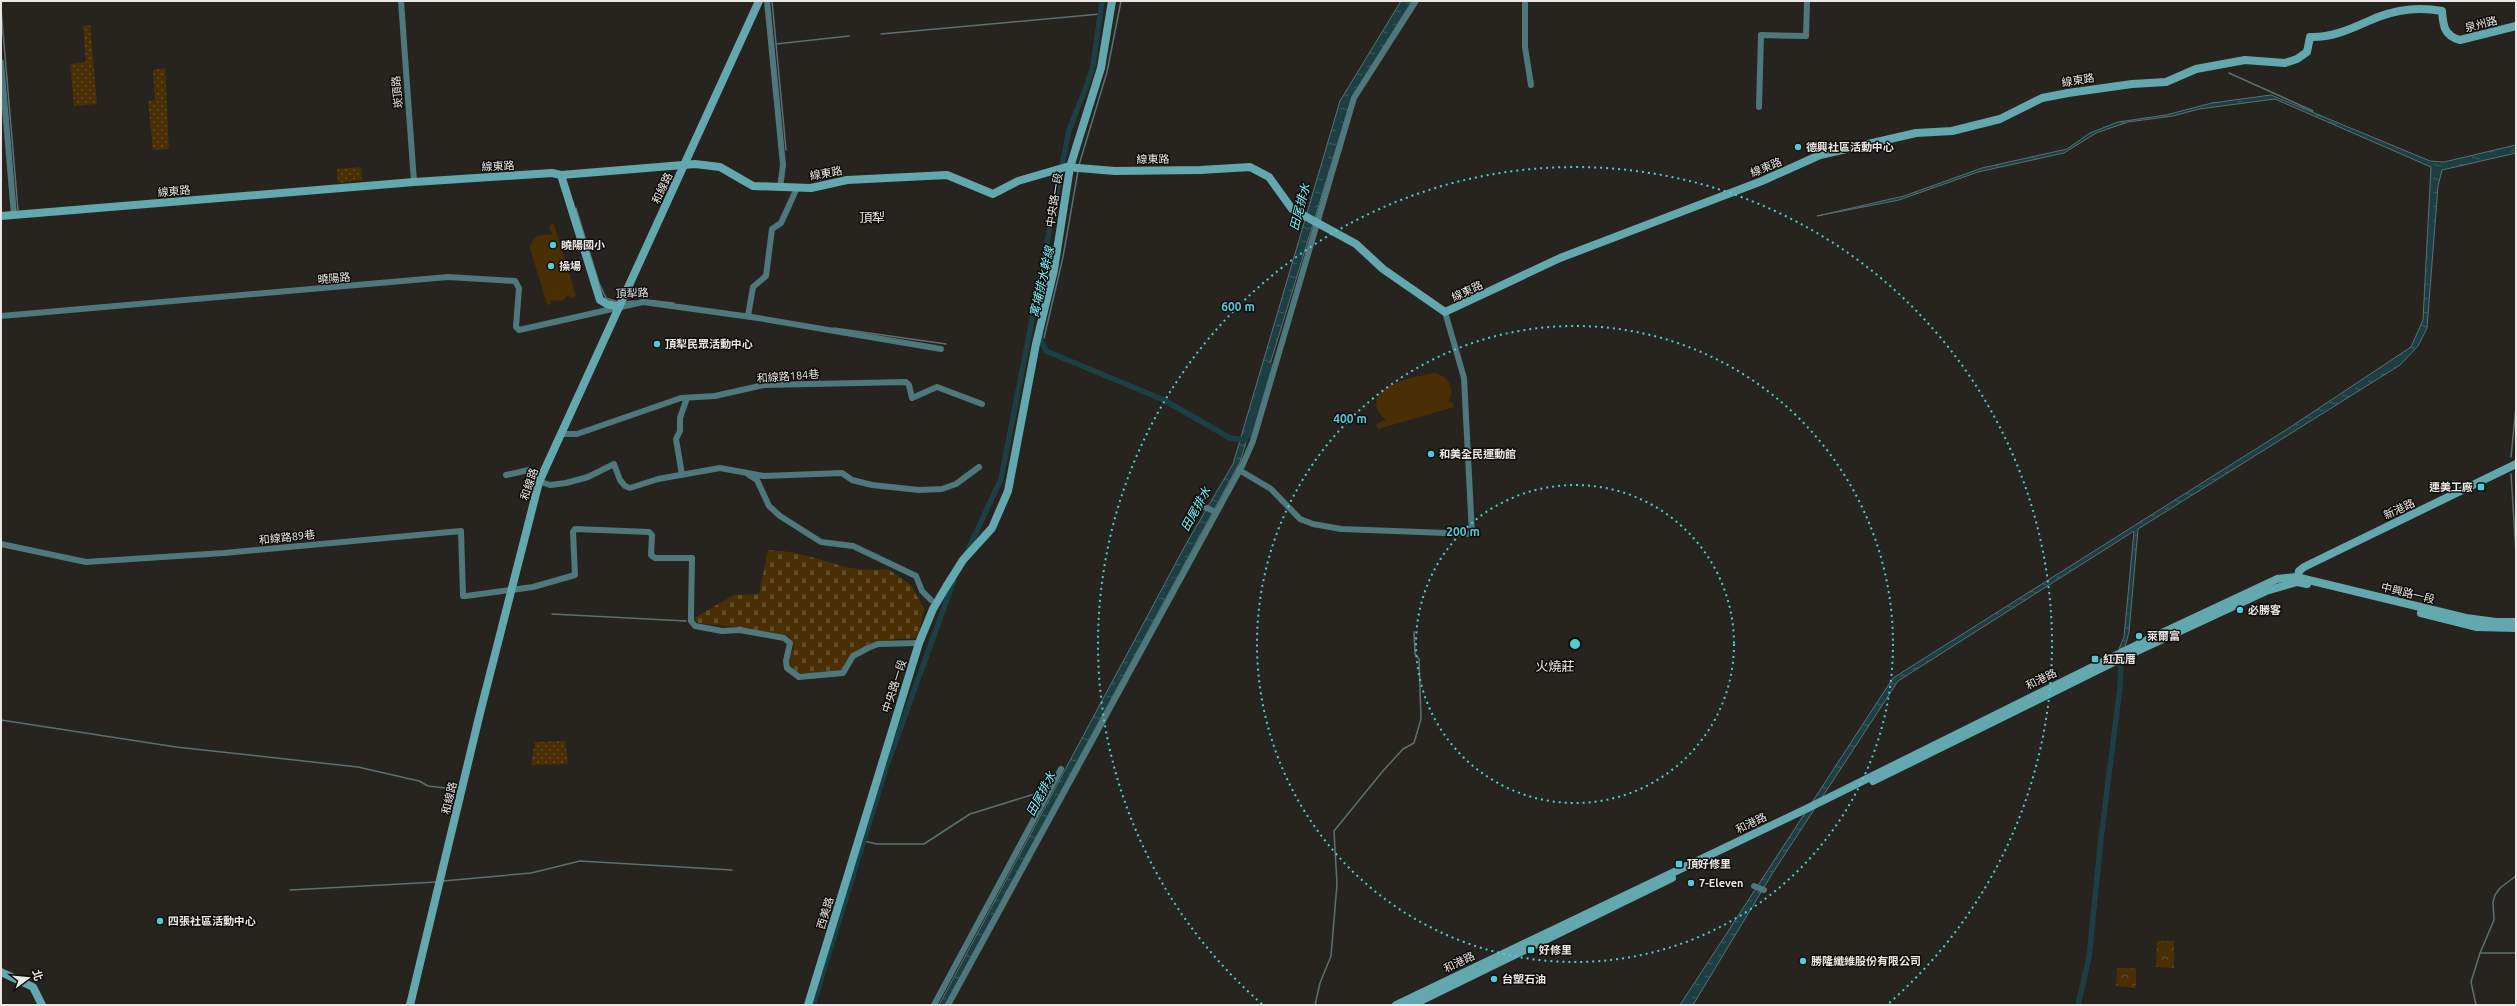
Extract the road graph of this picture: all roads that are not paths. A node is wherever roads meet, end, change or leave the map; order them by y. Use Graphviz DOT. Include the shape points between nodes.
graph roads {
  1 [pos="401,1"];
  2 [pos="759,1"];
  3 [pos="768,1"];
  4 [pos="1112,1"];
  5 [pos="1416,1"];
  6 [pos="1525,1"];
  7 [pos="1807,1"];
  8 [pos="2516,26"];
  9 [pos="1,62"];
  10 [pos="2227,64"];
  11 [pos="1531,85"];
  12 [pos="1758,107"];
  13 [pos="685,165"];
  14 [pos="1071,168"];
  15 [pos="561,175"];
  16 [pos="414,182"];
  17 [pos="780,188"];
  18 [pos="797,188"];
  19 [pos="14,215"];
  20 [pos="1,216"];
  21 [pos="1317,222"];
  22 [pos="619,307"];
  23 [pos="1445,312"];
  24 [pos="1,316"];
  25 [pos="748,316"];
  26 [pos="941,349"];
  27 [pos="687,398"];
  28 [pos="982,404"];
  29 [pos="561,434"];
  30 [pos="2516,464"];
  31 [pos="979,467"];
  32 [pos="1239,470"];
  33 [pos="748,474"];
  34 [pos="506,475"];
  35 [pos="682,475"];
  36 [pos="539,482"];
  37 [pos="1205,508"];
  38 [pos="1216,512"];
  39 [pos="1,544"];
  40 [pos="2296,580"];
  41 [pos="511,589"];
  42 [pos="931,600"];
  43 [pos="2516,622"];
  44 [pos="2516,628"];
  45 [pos="919,643"];
  46 [pos="2127,652"];
  47 [pos="1061,769"];
  48 [pos="862,826"];
  49 [pos="1754,886"];
  50 [pos="1764,890"];
  51 [pos="1480,968"];
  52 [pos="1,972"];
  53 [pos="42,1005"];
  54 [pos="410,1005"];
  55 [pos="808,1005"];
  56 [pos="934,1005"];
  57 [pos="948,1005"];
  58 [pos="1396,1005"];
  59 [pos="1412,1005"];
  1 -- 16 [label="street, 崁頂路"];
  2 -- 13 [label="street, 和線路"];
  3 -- 17 [label="street" via="783,165"];
  4 -- 14 [label="street, 中央路一段" via="1101,68"];
  5 -- 21 [label="street" via="1354,98"];
  6 -- 11 [label="street" via="1525,47"];
  7 -- 12 [label="street" via="1806,36 1760,36"];
  8 -- 10 [label="street, 泉州路" via="2460,40 2453,38 2445,29 2442,11 2415,8 2380,16 2336,34 2310,37 2305,54 2291,61 2273,63 2244,60"];
  9 -- 19 [label="street"];
  10 -- 23 [label="street, 線東路" via="2196,69 2166,82 2132,84 2048,97 2000,119 1952,131 1916,133 1820,155 1762,181 1560,258"];
  13 -- 15 [label="street, 線東路"];
  13 -- 17 [label="street, 線東路" via="720,167 753,186"];
  13 -- 22 [label="street, 和線路"];
  14 -- 18 [label="street, 線東路" via="1018,181 993,194 947,175 847,180 811,188"];
  14 -- 21 [label="street, 線東路" via="1115,171 1250,167 1270,177 1292,209"];
  14 -- 45 [label="street, 中央路一段" via="1054,270 1036,344 1011,478 992,528 963,560 933,609"];
  15 -- 16 [label="street, 線東路" via="552,173"];
  15 -- 22 [label="street, 頂犁路" via="600,300"];
  16 -- 19 [label="street, 線東路"];
  17 -- 18 [label="street, 線東路"];
  18 -- 25 [label="street" via="780,222 772,229 766,276 753,287"];
  19 -- 20 [label="street, 線東路"];
  21 -- 23 [label="street, 線東路" via="1356,244 1383,269"];
  21 -- 32 [label="street" via="1253,441"];
  22 -- 24 [label="street, 曉陽路" via="518,330 516,327 519,288 515,281 448,277"];
  22 -- 25 [label="street, 頂犁路" via="643,302"];
  22 -- 29 [label="street, 和線路"];
  23 -- 32 [label="street" via="1464,378 1472,534 1341,528 1313,524 1300,519 1266,486"];
  25 -- 26 [label="street, 頂犁路"];
  27 -- 28 [label="street, 和線路184巷" via="715,396 764,386 877,381 907,383 912,398 937,387"];
  27 -- 29 [label="street, 和線路184巷" via="673,400 577,434"];
  27 -- 35 [label="street" via="680,418 680,431 676,438"];
  29 -- 36 [label="street, 和線路"];
  30 -- 40 [label="street, 新港路" via="2314,562 2299,571"];
  31 -- 33 [label="street" via="956,484 942,489 919,490 872,485 852,480 842,473 764,476"];
  32 -- 38 [label="street"];
  33 -- 35 [label="street" via="720,468"];
  33 -- 42 [label="street" via="757,480 769,506 780,516 821,542 854,546 916,576 922,591"];
  34 -- 36 [label="street" via="529,470 532,477"];
  35 -- 36 [label="street" via="630,488 620,480 614,464 588,477 566,483 550,485"];
  36 -- 41 [label="street, 和線路"];
  37 -- 38 [label="street"];
  38 -- 57 [label="street"];
  39 -- 41 [label="street, 和線路89巷" via="86,562 224,553 461,531 462,596"];
  40 -- 43 [label="street, 中興路一段" via="2466,618"];
  40 -- 44 [label="street, 中興路一段" via="2476,627"];
  40 -- 46 [label="street, 新港路"];
  41 -- 45 [label="street" via="533,587 575,575 575,529 649,532 652,535 651,555 656,558 692,558 691,613 695,626 740,630 784,638 790,643 786,661 788,668 799,677 844,673 853,656 878,644"];
  41 -- 54 [label="street, 和線路"];
  45 -- 48 [label="street, 中央路一段"];
  46 -- 51 [label="street, 和港路"];
  47 -- 56 [label="street"];
  48 -- 55 [label="street, 西美路"];
  49 -- 50 [label="street"];
  51 -- 58 [label="street, 和港路"];
  51 -- 59 [label="street, 和港路"];
  52 -- 53 [label="street" via="33,987"];
}
